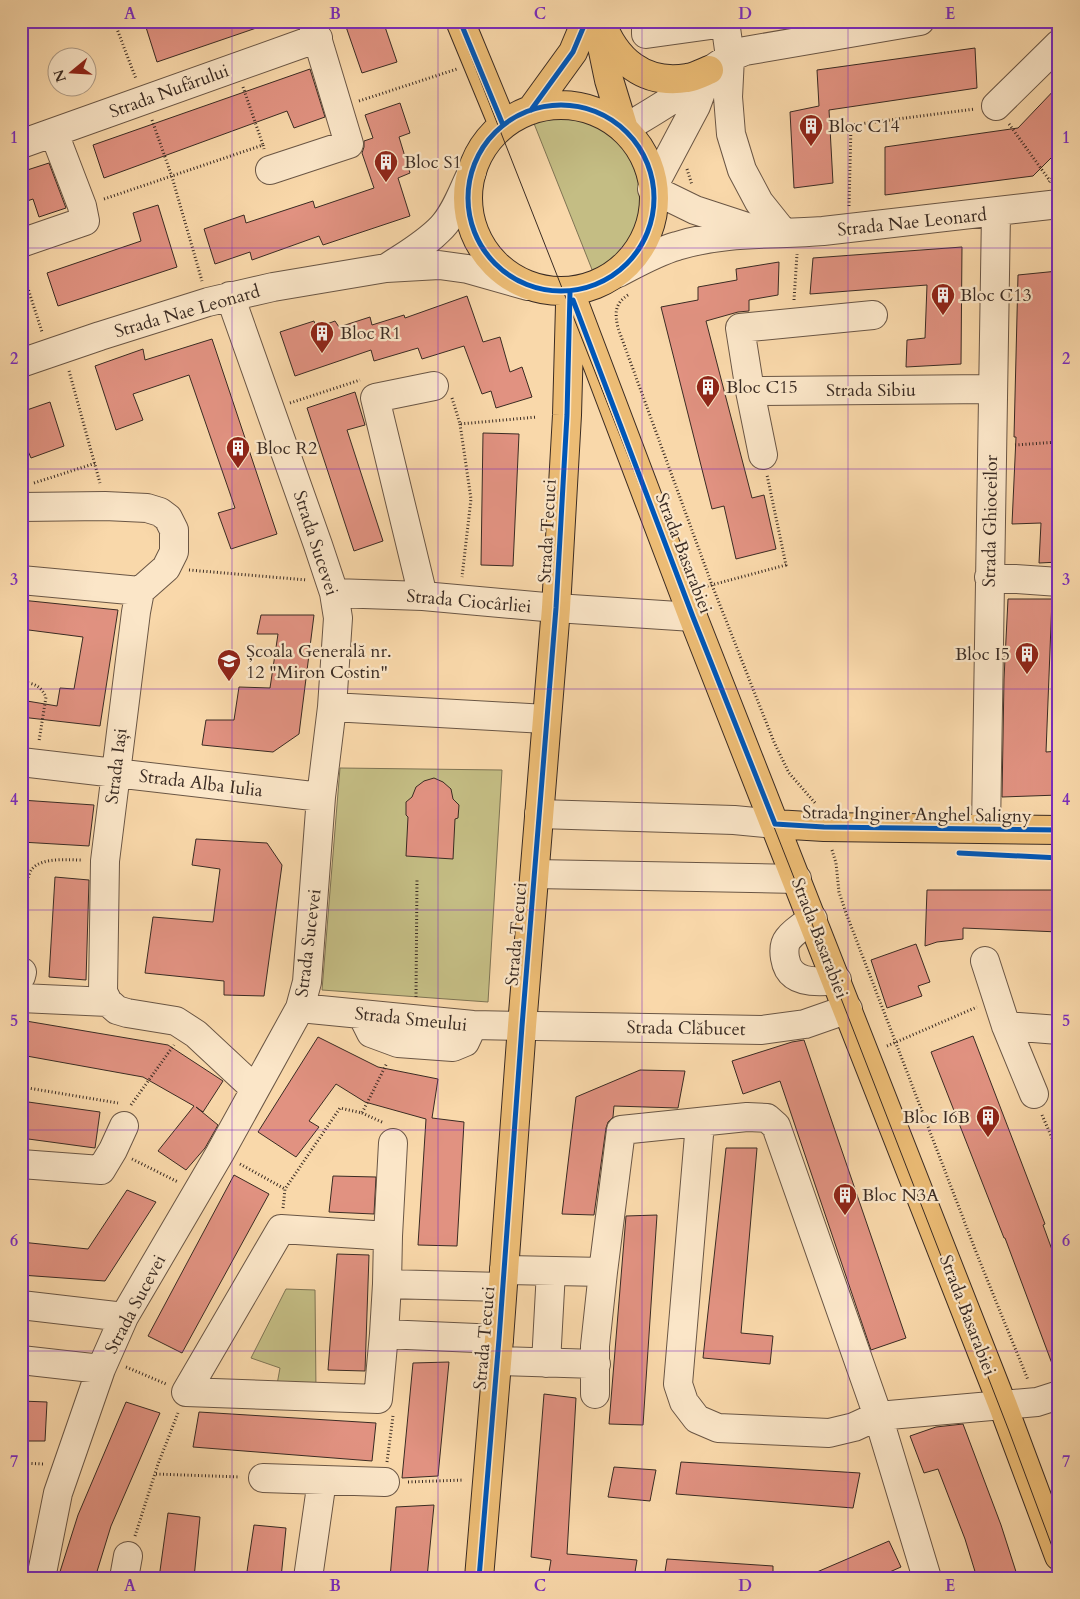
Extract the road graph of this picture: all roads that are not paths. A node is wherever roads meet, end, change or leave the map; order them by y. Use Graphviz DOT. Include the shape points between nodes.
graph roads {
  1 [pos="460,21"];
  2 [pos="586,21"];
  3 [pos="600,21"];
  4 [pos="646,21"];
  5 [pos="920,21"];
  6 [pos="725,22"];
  7 [pos="315,30"];
  8 [pos="1059,44"];
  9 [pos="720,63"];
  10 [pos="996,106"];
  11 [pos="531,110"];
  12 [pos="502,125"];
  13 [pos="624,129"];
  14 [pos="54,133"];
  15 [pos="21,144"];
  16 [pos="266,158"];
  17 [pos="472,172"];
  18 [pos="652,188"];
  19 [pos="1054,192"];
  20 [pos="996,212"];
  21 [pos="782,233"];
  22 [pos="21,243"];
  23 [pos="386,268"];
  24 [pos="623,283"];
  25 [pos="528,286"];
  26 [pos="570,292"];
  27 [pos="219,299"];
  28 [pos="873,315"];
  29 [pos="21,364"];
  30 [pos="434,386"];
  31 [pos="992,389"];
  32 [pos="750,391"];
  33 [pos="763,455"];
  34 [pos="26,495"];
  35 [pos="989,577"];
  36 [pos="21,580"];
  37 [pos="1059,582"];
  38 [pos="332,587"];
  39 [pos="140,592"];
  40 [pos="423,596"];
  41 [pos="689,604"];
  42 [pos="556,608"];
  43 [pos="332,706"];
  44 [pos="546,719"];
  45 [pos="28,763"];
  46 [pos="115,772"];
  47 [pos="321,797"];
  48 [pos="539,814"];
  49 [pos="776,824"];
  50 [pos="986,829"];
  51 [pos="1059,830"];
  52 [pos="535,874"];
  53 [pos="797,879"];
  54 [pos="813,919"];
  55 [pos="984,961"];
  56 [pos="837,980"];
  57 [pos="22,982"];
  58 [pos="108,1002"];
  59 [pos="300,1008"];
  60 [pos="848,1009"];
  61 [pos="362,1015"];
  62 [pos="473,1026"];
  63 [pos="522,1026"];
  64 [pos="1006,1026"];
  65 [pos="1059,1030"];
  66 [pos="255,1089"];
  67 [pos="1034,1094"];
  68 [pos="700,1123"];
  69 [pos="123,1127"];
  70 [pos="393,1143"];
  71 [pos="21,1164"];
  72 [pos="388,1236"];
  73 [pos="551,1271"];
  74 [pos="603,1272"];
  75 [pos="503,1278"];
  76 [pos="387,1284"];
  77 [pos="21,1305"];
  78 [pos="124,1317"];
  79 [pos="384,1334"];
  80 [pos="498,1350"];
  81 [pos="21,1360"];
  82 [pos="546,1363"];
  83 [pos="104,1364"];
  84 [pos="596,1364"];
  85 [pos="595,1394"];
  86 [pos="1048,1399"];
  87 [pos="1003,1406"];
  88 [pos="878,1416"];
  89 [pos="263,1478"];
  90 [pos="322,1480"];
  91 [pos="385,1482"];
  92 [pos="1059,1556"];
  93 [pos="41,1578"];
  94 [pos="308,1578"];
  95 [pos="478,1578"];
  96 [pos="927,1578"];
  1 -- 12 [label="main road"];
  2 -- 11 [label="main road" via="573,52"];
  3 -- 9 [label="main road" via="611,44 625,62 644,73 666,79 688,78"];
  3 -- 13 [label="main road" via="609,80"];
  4 -- 6 [label="street" via="646,34"];
  5 -- 9 [label="street" via="762,47"];
  6 -- 9 [label="street"];
  7 -- 14 [label="street, Strada Nufărului" via="236,66"];
  7 -- 16 [label="street" via="349,144"];
  8 -- 10 [label="street"];
  9 -- 13 [label="street" via="678,95"];
  9 -- 18 [label="street"];
  9 -- 21 [label="street" via="731,134 742,170 759,202"];
  11 -- 12 [label="main road"];
  11 -- 13 [label="main road" via="556,105 580,107 604,115"];
  12 -- 17 [label="main road" via="486,143"];
  13 -- 18 [label="main road" via="639,147"];
  14 -- 15 [label="street, Strada Nufărului"];
  14 -- 22 [label="street" via="85,221"];
  17 -- 23 [label="street, Strada Nae Leonard" via="443,226 427,241"];
  17 -- 25 [label="main road" via="468,199 472,227 485,252 504,272"];
  18 -- 21 [label="street, Strada Nae Leonard" via="695,210"];
  18 -- 24 [label="main road" via="646,236"];
  19 -- 20 [label="street, Strada Nae Leonard"];
  20 -- 21 [label="street, Strada Nae Leonard"];
  20 -- 31 [label="street, Strada Ghioceilor"];
  21 -- 24 [label="street, Strada Nae Leonard" via="714,237 679,245 662,251"];
  23 -- 25 [label="street, Strada Nae Leonard" via="439,265 468,269"];
  23 -- 27 [label="street, Strada Nae Leonard"];
  24 -- 26 [label="main road" via="597,284"];
  25 -- 26 [label="main road"];
  26 -- 41 [label="main road, Strada Basarabiei"];
  26 -- 42 [label="main road, Strada Tecuci"];
  27 -- 29 [label="street, Strada Nae Leonard"];
  27 -- 38 [label="street, Strada Sucevei" via="271,410"];
  28 -- 32 [label="street" via="740,328"];
  30 -- 40 [label="street" via="375,398"];
  31 -- 32 [label="street, Strada Sibiu"];
  31 -- 35 [label="street, Strada Ghioceilor"];
  32 -- 33 [label="street"];
  34 -- 39 [label="street" via="147,508 168,518 174,530 174,552 166,568"];
  35 -- 37 [label="street"];
  35 -- 50 [label="street, Strada Ghioceilor"];
  36 -- 39 [label="street"];
  38 -- 40 [label="street, Strada Ciocârliei"];
  38 -- 43 [label="street, Strada Sucevei" via="338,618"];
  39 -- 46 [label="street, Strada Iași"];
  40 -- 42 [label="street, Strada Ciocârliei"];
  41 -- 42 [label="street, Strada Ciocârliei"];
  41 -- 49 [label="main road, Strada Basarabiei"];
  42 -- 44 [label="main road, Strada Tecuci"];
  43 -- 44 [label="street"];
  43 -- 47 [label="street, Strada Sucevei"];
  44 -- 48 [label="main road, Strada Tecuci"];
  45 -- 46 [label="street, Strada Alba Iulia"];
  46 -- 47 [label="street, Strada Alba Iulia"];
  46 -- 58 [label="street, Strada Iași" via="105,861 103,992"];
  47 -- 59 [label="street, Strada Sucevei" via="307,982"];
  48 -- 49 [label="street, Strada Inginer Anghel Saligny"];
  48 -- 52 [label="main road, Strada Tecuci"];
  49 -- 50 [label="main road, Strada Inginer Anghel Saligny"];
  49 -- 53 [label="main road, Strada Basarabiei"];
  50 -- 51 [label="main road, Strada Inginer Anghel Saligny"];
  52 -- 53 [label="street"];
  52 -- 63 [label="main road, Strada Tecuci"];
  53 -- 54 [label="main road, Strada Basarabiei"];
  54 -- 56 [label="main road, Strada Basarabiei"];
  54 -- 56 [label="street" via="796,930 787,941 784,952 786,964 801,980 815,983"];
  55 -- 64 [label="street"];
  56 -- 60 [label="main road, Strada Basarabiei"];
  57 -- 58 [label="street"];
  58 -- 66 [label="street" via="127,1013 176,1021 196,1034"];
  59 -- 61 [label="street, Strada Smeului"];
  59 -- 66 [label="street, Strada Sucevei"];
  60 -- 63 [label="street, Strada Clăbucet" via="805,1024 762,1030"];
  60 -- 87 [label="main road, Strada Basarabiei"];
  61 -- 62 [label="street, Strada Smeului"];
  61 -- 62 [label="street" via="371,1034 398,1043 453,1046 465,1042"];
  62 -- 63 [label="street, Strada Smeului"];
  63 -- 75 [label="main road, Strada Tecuci"];
  64 -- 65 [label="street"];
  64 -- 67 [label="street"];
  66 -- 78 [label="street, Strada Sucevei"];
  68 -- 74 [label="street" via="621,1130"];
  68 -- 88 [label="street" via="747,1117 767,1118 776,1126"];
  68 -- 88 [label="street" via="678,1384 684,1402 697,1419 718,1428 829,1433 854,1427"];
  69 -- 71 [label="street" via="102,1170"];
  70 -- 72 [label="street"];
  72 -- 76 [label="street"];
  72 -- 79 [label="street" via="281,1229 186,1392 378,1399"];
  73 -- 74 [label="street"];
  73 -- 75 [label="street"];
  73 -- 82 [label="street"];
  74 -- 84 [label="street"];
  75 -- 76 [label="street"];
  75 -- 80 [label="main road, Strada Tecuci"];
  76 -- 79 [label="street"];
  77 -- 78 [label="street"];
  78 -- 83 [label="street, Strada Sucevei"];
  79 -- 80 [label="street"];
  80 -- 82 [label="street"];
  80 -- 95 [label="main road, Strada Tecuci"];
  81 -- 83 [label="street"];
  82 -- 84 [label="street"];
  83 -- 93 [label="street, Strada Sucevei" via="58,1493"];
  84 -- 85 [label="street"];
  86 -- 87 [label="street"];
  87 -- 88 [label="street"];
  87 -- 92 [label="main road, Strada Basarabiei"];
  88 -- 96 [label="street"];
  89 -- 90 [label="street"];
  90 -- 91 [label="street"];
  90 -- 94 [label="street"];
}
